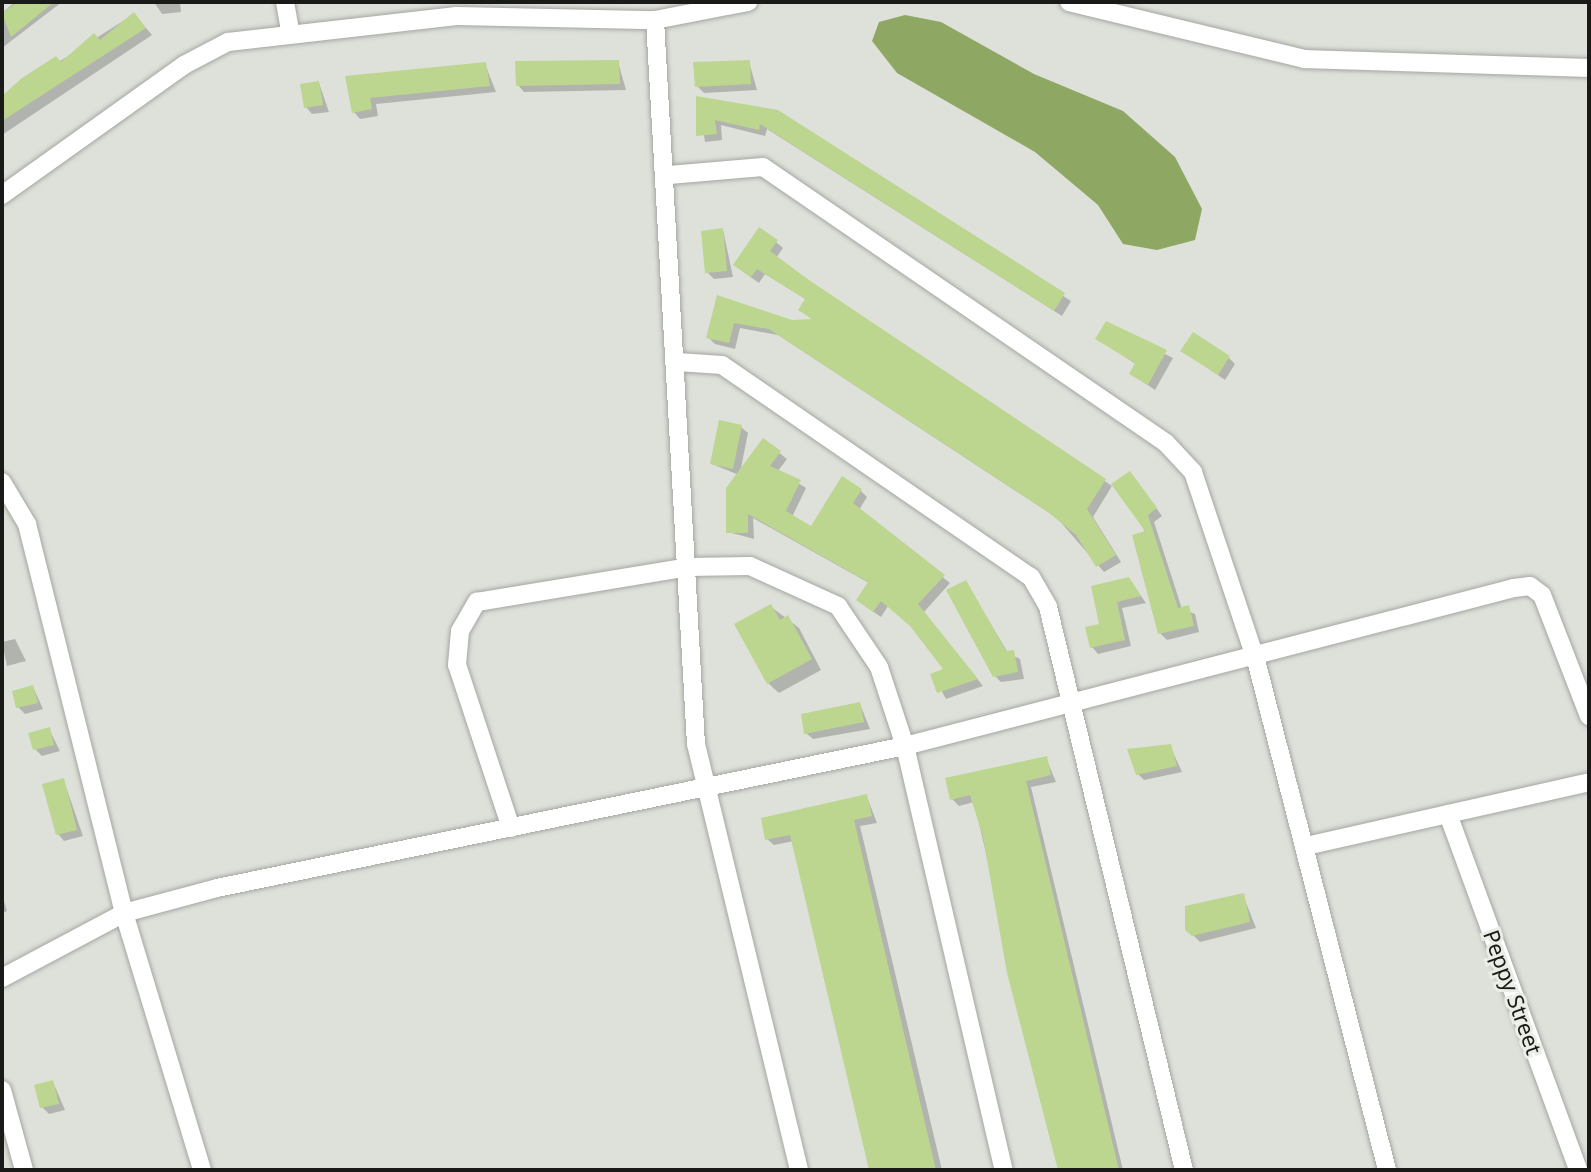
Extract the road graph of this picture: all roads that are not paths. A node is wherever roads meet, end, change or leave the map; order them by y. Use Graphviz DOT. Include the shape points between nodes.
graph roads {
  1 [pos="285,2"];
  2 [pos="748,2"];
  3 [pos="1069,2"];
  4 [pos="456,9"];
  5 [pos="655,20"];
  6 [pos="290,30"];
  7 [pos="1589,68"];
  8 [pos="669,175"];
  9 [pos="2,195"];
  10 [pos="678,362"];
  11 [pos="2,482"];
  12 [pos="688,567"];
  13 [pos="1256,660"];
  14 [pos="1069,705"];
  15 [pos="1589,716"];
  16 [pos="905,746"];
  17 [pos="1589,782"];
  18 [pos="707,789"];
  19 [pos="1448,814"];
  20 [pos="511,828"];
  21 [pos="1306,846"];
  22 [pos="124,913"];
  23 [pos="2,978"];
  24 [pos="2,1090"];
  25 [pos="24,1170"];
  26 [pos="202,1170"];
  27 [pos="799,1170"];
  28 [pos="1004,1170"];
  29 [pos="1184,1170"];
  30 [pos="1387,1170"];
  31 [pos="1578,1170"];
  1 -- 6 [label="street"];
  2 -- 5 [label="street"];
  3 -- 7 [label="street" via="1304,59"];
  4 -- 5 [label="street"];
  4 -- 6 [label="street"];
  5 -- 8 [label="street"];
  6 -- 9 [label="street" via="228,42 184,65"];
  8 -- 10 [label="street"];
  8 -- 13 [label="street" via="763,167 1166,443 1193,472 1210,509"];
  10 -- 12 [label="street"];
  10 -- 14 [label="street" via="722,365 1005,553 1031,577 1048,607"];
  11 -- 22 [label="street" via="27,524"];
  12 -- 16 [label="street" via="750,566 838,606 879,667"];
  12 -- 18 [label="street" via="696,744"];
  12 -- 20 [label="street" via="477,602 460,631 457,665"];
  13 -- 14 [label="street"];
  13 -- 15 [label="street" via="1530,586 1542,595"];
  13 -- 21 [label="street"];
  14 -- 16 [label="street"];
  14 -- 29 [label="street"];
  16 -- 18 [label="street"];
  16 -- 28 [label="street"];
  17 -- 19 [label="street"];
  18 -- 20 [label="street"];
  18 -- 27 [label="street"];
  19 -- 21 [label="street"];
  19 -- 31 [label="street, Peppy Street"];
  20 -- 22 [label="street"];
  21 -- 30 [label="street"];
  22 -- 23 [label="street"];
  22 -- 26 [label="street"];
  24 -- 25 [label="street"];
}
